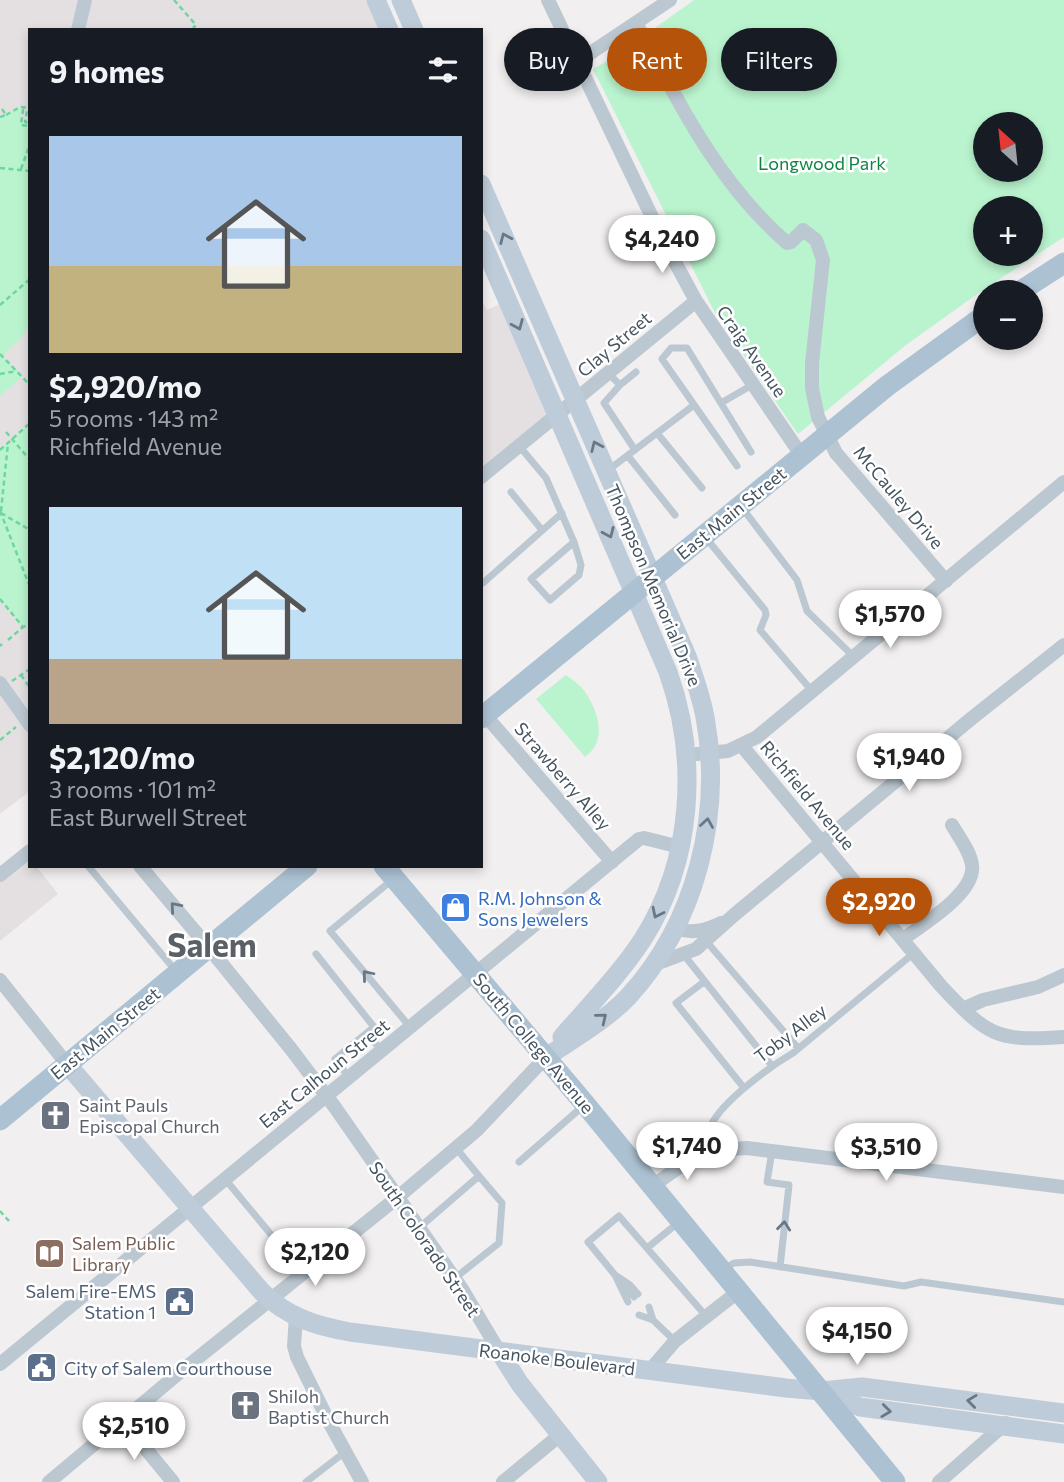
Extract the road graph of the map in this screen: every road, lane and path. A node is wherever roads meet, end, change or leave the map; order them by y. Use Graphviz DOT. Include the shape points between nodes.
graph roads {
  1 [pos="85,0"];
  2 [pos="174,0"];
  3 [pos="376,0"];
  4 [pos="401,0"];
  5 [pos="548,0"];
  6 [pos="670,0"];
  7 [pos="636,23"];
  8 [pos="78,28"];
  9 [pos="193,28"];
  10 [pos="389,28"];
  11 [pos="413,28"];
  12 [pos="561,28"];
  13 [pos="593,51"];
  14 [pos="591,91"];
  15 [pos="28,108"];
  16 [pos="2,109"];
  17 [pos="6,114"];
  18 [pos="0,117"];
  19 [pos="28,123"];
  20 [pos="28,126"];
  21 [pos="28,150"];
  22 [pos="0,168"];
  23 [pos="21,169"];
  24 [pos="28,171"];
  25 [pos="483,189"];
  26 [pos="483,244"];
  27 [pos="1064,263"];
  28 [pos="1038,280"];
  29 [pos="28,281"];
  30 [pos="696,301"];
  31 [pos="0,305"];
  32 [pos="973,323"];
  33 [pos="659,332"];
  34 [pos="671,348"];
  35 [pos="0,354"];
  36 [pos="17,371"];
  37 [pos="636,372"];
  38 [pos="27,373"];
  39 [pos="0,374"];
  40 [pos="609,374"];
  41 [pos="23,376"];
  42 [pos="28,382"];
  43 [pos="620,385"];
  44 [pos="752,385"];
  45 [pos="576,401"];
  46 [pos="721,403"];
  47 [pos="694,405"];
  48 [pos="558,416"];
  49 [pos="28,425"];
  50 [pos="6,432"];
  51 [pos="657,433"];
  52 [pos="827,435"];
  53 [pos="13,439"];
  54 [pos="8,443"];
  55 [pos="520,447"];
  56 [pos="0,450"];
  57 [pos="635,450"];
  58 [pos="751,452"];
  59 [pos="628,456"];
  60 [pos="802,456"];
  61 [pos="28,458"];
  62 [pos="737,466"];
  63 [pos="607,472"];
  64 [pos="483,475"];
  65 [pos="1064,482"];
  66 [pos="702,488"];
  67 [pos="511,492"];
  68 [pos="740,506"];
  69 [pos="0,512"];
  70 [pos="562,513"];
  71 [pos="675,514"];
  72 [pos="28,529"];
  73 [pos="542,530"];
  74 [pos="704,535"];
  75 [pos="574,542"];
  76 [pos="653,577"];
  77 [pos="28,582"];
  78 [pos="946,582"];
  79 [pos="483,583"];
  80 [pos="635,592"];
  81 [pos="0,599"];
  82 [pos="28,625"];
  83 [pos="23,626"];
  84 [pos="8,640"];
  85 [pos="1064,645"];
  86 [pos="854,658"];
  87 [pos="28,668"];
  88 [pos="21,675"];
  89 [pos="1,685"];
  90 [pos="28,685"];
  91 [pos="813,692"];
  92 [pos="483,716"];
  93 [pos="27,722"];
  94 [pos="0,733"];
  95 [pos="2,739"];
  96 [pos="742,746"];
  97 [pos="709,753"];
  98 [pos="687,755"];
  99 [pos="952,825"];
  100 [pos="823,842"];
  101 [pos="680,847"];
  102 [pos="28,853"];
  103 [pos="612,862"];
  104 [pos="90,868"];
  105 [pos="305,868"];
  106 [pos="146,869"];
  107 [pos="389,872"];
  108 [pos="0,875"];
  109 [pos="733,915"];
  110 [pos="675,928"];
  111 [pos="903,939"];
  112 [pos="706,941"];
  113 [pos="209,948"];
  114 [pos="914,953"];
  115 [pos="316,954"];
  116 [pos="684,955"];
  117 [pos="653,965"];
  118 [pos="178,973"];
  119 [pos="476,973"];
  120 [pos="1064,975"];
  121 [pos="0,980"];
  122 [pos="705,981"];
  123 [pos="963,1009"];
  124 [pos="410,1027"];
  125 [pos="367,1033"];
  126 [pos="1064,1037"];
  127 [pos="798,1048"];
  128 [pos="381,1050"];
  129 [pos="545,1057"];
  130 [pos="67,1064"];
  131 [pos="772,1066"];
  132 [pos="349,1077"];
  133 [pos="744,1088"];
  134 [pos="326,1096"];
  135 [pos="585,1104"];
  136 [pos="0,1120"];
  137 [pos="456,1148"];
  138 [pos="772,1151"];
  139 [pos="707,1153"];
  140 [pos="519,1163"];
  141 [pos="479,1176"];
  142 [pos="225,1179"];
  143 [pos="653,1186"];
  144 [pos="1064,1187"];
  145 [pos="398,1197"];
  146 [pos="190,1208"];
  147 [pos="0,1211"];
  148 [pos="681,1220"];
  149 [pos="9,1221"];
  150 [pos="420,1227"];
  151 [pos="647,1248"];
  152 [pos="780,1267"];
  153 [pos="721,1269"];
  154 [pos="305,1274"];
  155 [pos="615,1275"];
  156 [pos="455,1278"];
  157 [pos="738,1291"];
  158 [pos="271,1301"];
  159 [pos="1064,1302"];
  160 [pos="644,1311"];
  161 [pos="296,1316"];
  162 [pos="707,1316"];
  163 [pos="675,1341"];
  164 [pos="499,1351"];
  165 [pos="0,1364"];
  166 [pos="650,1370"];
  167 [pos="821,1391"];
  168 [pos="1016,1407"];
  169 [pos="1064,1413"];
  170 [pos="122,1420"];
  171 [pos="1004,1426"];
  172 [pos="1064,1434"];
  173 [pos="560,1435"];
  174 [pos="345,1451"];
  175 [pos="49,1482"];
  176 [pos="173,1482"];
  177 [pos="306,1482"];
  178 [pos="362,1482"];
  179 [pos="503,1482"];
  180 [pos="598,1482"];
  181 [pos="895,1482"];
  182 [pos="939,1482"];
  1 -- 8 [label="street"];
  2 -- 9 [label="path" via="196,25"];
  3 -- 10 [label="main road"];
  4 -- 11 [label="main road"];
  5 -- 12 [label="street, Craig Avenue"];
  6 -- 7 [label="street"];
  7 -- 13 [label="street"];
  7 -- 52 [label="street, McCauley Drive" via="699,139 749,206 787,243 803,230 821,249 812,388"];
  14 -- 30 [label="street, Craig Avenue"];
  15 -- 17 [label="path"];
  16 -- 17 [label="path"];
  17 -- 18 [label="path"];
  19 -- 20 [label="path" via="27,110 23,110 21,125"];
  21 -- 23 [label="path"];
  22 -- 23 [label="path"];
  23 -- 24 [label="path"];
  45 -- 25 [label="main road, Thompson Memorial Drive, one-way"];
  26 -- 48 [label="main road, Thompson Memorial Drive, one-way"];
  27 -- 28 [label="main road"];
  29 -- 31 [label="path"];
  30 -- 33 [label="street, Clay Street"];
  30 -- 44 [label="street, Craig Avenue"];
  32 -- 52 [label="main road, East Main Street"];
  33 -- 34 [label="lane"];
  33 -- 40 [label="street, Clay Street"];
  34 -- 46 [label="lane" via="687,348"];
  34 -- 47 [label="lane" via="662,359"];
  35 -- 36 [label="path"];
  36 -- 39 [label="path"];
  36 -- 41 [label="path"];
  37 -- 43 [label="lane"];
  38 -- 41 [label="path"];
  40 -- 43 [label="lane"];
  40 -- 45 [label="street, Clay Street"];
  41 -- 42 [label="path"];
  43 -- 57 [label="lane" via="604,403"];
  44 -- 46 [label="lane"];
  44 -- 60 [label="street, Craig Avenue"];
  45 -- 48 [label="street, Clay Street"];
  63 -- 45 [label="main road, Thompson Memorial Drive, one-way"];
  46 -- 58 [label="lane"];
  47 -- 51 [label="lane"];
  47 -- 62 [label="lane"];
  48 -- 55 [label="street, Clay Street"];
  48 -- 80 [label="main road, Thompson Memorial Drive, one-way"];
  49 -- 53 [label="path"];
  50 -- 53 [label="path"];
  51 -- 57 [label="lane"];
  51 -- 66 [label="lane"];
  52 -- 60 [label="main road, East Main Street"];
  52 -- 78 [label="street, McCauley Drive" via="836,453"];
  53 -- 54 [label="path"];
  53 -- 61 [label="path"];
  54 -- 56 [label="path"];
  54 -- 69 [label="path"];
  55 -- 64 [label="street, Clay Street"];
  55 -- 70 [label="lane" via="546,478"];
  57 -- 59 [label="lane"];
  59 -- 63 [label="lane"];
  59 -- 71 [label="lane"];
  60 -- 68 [label="main road, East Main Street"];
  63 -- 76 [label="main road, Thompson Memorial Drive"];
  65 -- 78 [label="street"];
  67 -- 73 [label="lane"];
  68 -- 74 [label="main road, East Main Street"];
  68 -- 86 [label="lane" via="797,580 807,611"];
  69 -- 72 [label="path"];
  69 -- 77 [label="path"];
  70 -- 73 [label="lane"];
  70 -- 75 [label="lane"];
  73 -- 79 [label="lane"];
  74 -- 76 [label="main road, East Main Street"];
  74 -- 91 [label="lane" via="765,610 760,630"];
  75 -- 75 [label="lane" via="582,570 550,600 531,579"];
  76 -- 80 [label="main road, East Main Street"];
  76 -- 97 [label="main road, Thompson Memorial Drive" via="698,689"];
  78 -- 86 [label="street"];
  80 -- 92 [label="main road, East Main Street"];
  80 -- 98 [label="main road, Thompson Memorial Drive" via="674,688"];
  81 -- 83 [label="path"];
  82 -- 83 [label="path"];
  83 -- 84 [label="path"];
  85 -- 100 [label="street"];
  86 -- 91 [label="street"];
  87 -- 88 [label="path"];
  88 -- 89 [label="path"];
  88 -- 90 [label="path"];
  89 -- 93 [label="street"];
  91 -- 96 [label="street"];
  92 -- 103 [label="street, Strawberry Alley"];
  93 -- 95 [label="path"];
  94 -- 95 [label="path"];
  96 -- 97 [label="street"];
  96 -- 100 [label="street, Richfield Avenue"];
  97 -- 98 [label="street"];
  110 -- 97 [label="main road, Thompson Memorial Drive, one-way" via="704,841"];
  98 -- 101 [label="main road, Thompson Memorial Drive" via="688,790"];
  99 -- 111 [label="street" via="970,857 971,879 960,894"];
  100 -- 109 [label="street"];
  100 -- 111 [label="street, Richfield Avenue"];
  101 -- 103 [label="street, East Calhoun Street" via="639,839"];
  101 -- 129 [label="main road, Thompson Memorial Drive, one-way" via="644,938"];
  102 -- 108 [label="street"];
  103 -- 119 [label="street, East Calhoun Street"];
  104 -- 118 [label="lane"];
  105 -- 113 [label="main road, East Main Street"];
  113 -- 106 [label="street, South Colorado Street, one-way"];
  107 -- 119 [label="main road, South College Avenue"];
  124 -- 107 [label="lane, one-way" via="330,931"];
  109 -- 110 [label="street" via="702,931"];
  109 -- 112 [label="street"];
  110 -- 117 [label="main road, Thompson Memorial Drive"];
  111 -- 114 [label="street, Richfield Avenue"];
  112 -- 116 [label="street"];
  112 -- 127 [label="lane"];
  113 -- 118 [label="main road, East Main Street"];
  113 -- 134 [label="street, South Colorado Street"];
  114 -- 123 [label="street, Richfield Avenue"];
  114 -- 127 [label="lane, Toby Alley"];
  115 -- 125 [label="lane" via="374,1027"];
  116 -- 117 [label="street"];
  116 -- 122 [label="lane"];
  129 -- 117 [label="main road, Thompson Memorial Drive, one-way" via="627,998"];
  118 -- 130 [label="main road, East Main Street"];
  119 -- 124 [label="street, East Calhoun Street"];
  119 -- 129 [label="main road, South College Avenue"];
  120 -- 123 [label="street"];
  121 -- 130 [label="street"];
  122 -- 131 [label="lane"];
  122 -- 133 [label="lane" via="676,1003"];
  123 -- 126 [label="street, Richfield Avenue" via="997,1035 1030,1040"];
  124 -- 128 [label="street, East Calhoun Street"];
  125 -- 128 [label="lane"];
  125 -- 132 [label="lane" via="335,1059"];
  127 -- 131 [label="lane, Toby Alley"];
  128 -- 132 [label="street, East Calhoun Street"];
  129 -- 135 [label="main road, South College Avenue"];
  129 -- 137 [label="street"];
  130 -- 136 [label="main road, East Main Street"];
  130 -- 146 [label="main road, Roanoke Boulevard"];
  131 -- 133 [label="lane, Toby Alley"];
  132 -- 134 [label="street, East Calhoun Street"];
  133 -- 139 [label="lane, Toby Alley" via="709,1129"];
  134 -- 142 [label="street, East Calhoun Street"];
  134 -- 145 [label="street, South Colorado Street"];
  135 -- 140 [label="lane"];
  135 -- 143 [label="main road, South College Avenue"];
  137 -- 141 [label="lane"];
  137 -- 145 [label="street"];
  138 -- 139 [label="street" via="747,1147"];
  138 -- 144 [label="street"];
  152 -- 138 [label="lane, one-way" via="789,1185 767,1182"];
  139 -- 143 [label="street" via="681,1164"];
  141 -- 150 [label="lane"];
  141 -- 156 [label="lane" via="502,1203 499,1243"];
  142 -- 146 [label="street, East Calhoun Street"];
  142 -- 154 [label="lane"];
  143 -- 148 [label="main road, South College Avenue"];
  145 -- 150 [label="street, South Colorado Street"];
  145 -- 154 [label="street"];
  146 -- 158 [label="main road, Roanoke Boulevard"];
  146 -- 165 [label="street, East Calhoun Street"];
  147 -- 149 [label="path"];
  148 -- 151 [label="lane"];
  148 -- 153 [label="main road, South College Avenue"];
  150 -- 156 [label="street, South Colorado Street"];
  151 -- 155 [label="lane" via="619,1216 588,1242"];
  151 -- 162 [label="lane"];
  152 -- 153 [label="lane" via="750,1262"];
  152 -- 159 [label="lane" via="904,1286 921,1282"];
  153 -- 157 [label="main road, South College Avenue"];
  154 -- 158 [label="street"];
  155 -- 155 [label="lane" via="630,1285 633,1298"];
  156 -- 164 [label="street, South Colorado Street"];
  157 -- 162 [label="street"];
  157 -- 167 [label="main road, South College Avenue"];
  158 -- 161 [label="main road, Roanoke Boulevard"];
  158 -- 170 [label="street"];
  160 -- 163 [label="lane"];
  161 -- 164 [label="main road, Roanoke Boulevard" via="316,1326 350,1332"];
  161 -- 174 [label="street" via="297,1357"];
  162 -- 163 [label="street"];
  163 -- 166 [label="street"];
  164 -- 166 [label="main road, Roanoke Boulevard"];
  164 -- 173 [label="main road, South Colorado Street"];
  166 -- 167 [label="main road, Roanoke Boulevard"];
  168 -- 167 [label="main road, Roanoke Boulevard, one-way" via="862,1387"];
  167 -- 171 [label="main road, Roanoke Boulevard, one-way" via="860,1407"];
  167 -- 181 [label="main road, South College Avenue"];
  168 -- 169 [label="main road, Roanoke Boulevard"];
  168 -- 171 [label="street"];
  170 -- 175 [label="street"];
  170 -- 176 [label="street"];
  171 -- 172 [label="main road, Roanoke Boulevard"];
  171 -- 182 [label="street"];
  173 -- 179 [label="street"];
  173 -- 180 [label="main road, South Colorado Street"];
  174 -- 177 [label="lane"];
  174 -- 178 [label="street"];
}
